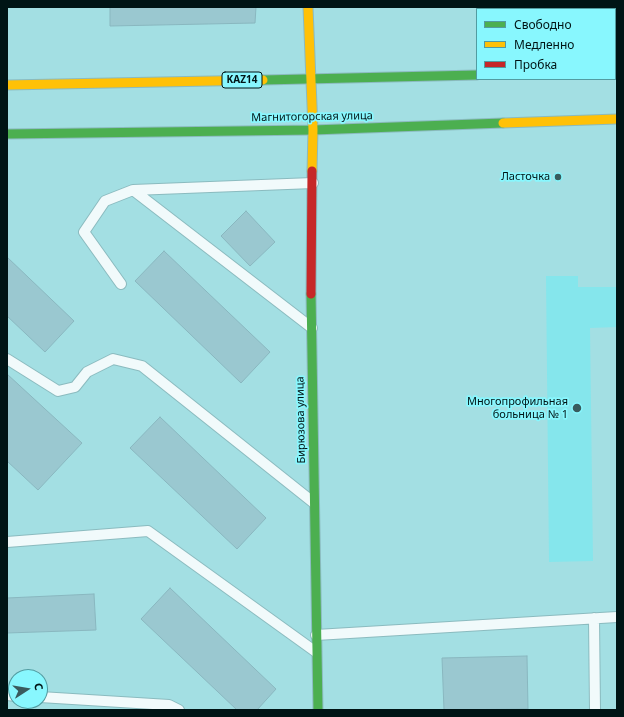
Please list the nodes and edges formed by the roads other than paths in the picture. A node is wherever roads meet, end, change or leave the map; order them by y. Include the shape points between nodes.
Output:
1 (308, 7) edge
2 (476, 75) edge
3 (312, 79) junction
4 (7, 85) edge
5 (617, 119) edge
6 (313, 130) junction
7 (7, 134) edge
8 (313, 183) junction
9 (133, 190) junction
10 (121, 284) dead end
11 (312, 328) junction
12 (7, 359) edge
13 (314, 502) junction
14 (7, 542) edge
15 (617, 617) edge
16 (594, 618) junction
17 (316, 636) junction
18 (316, 652) junction
19 (48, 698) edge
20 (179, 710) edge
21 (318, 710) edge
22 (595, 710) edge

1 - 3 main road
2 - 3 main road, KAZ14
3 - 4 main road, KAZ14
3 - 6 main road, Бирюзова улица
5 - 6 main road, Магнитогорская улица
6 - 7 main road, Магнитогорская улица
6 - 8 main road, Бирюзова улица
8 - 9 lane
8 - 11 main road, Бирюзова улица
9 - 10 lane via 105,201 84,232
9 - 11 lane
11 - 13 main road, Бирюзова улица
12 - 13 lane via 58,391 75,388 87,372 113,359 142,366
13 - 17 main road, Бирюзова улица
14 - 18 lane via 148,531
15 - 16 lane
16 - 17 lane
16 - 22 lane
17 - 18 main road, Бирюзова улица
18 - 21 main road, Бирюзова улица
19 - 20 lane via 169,705

